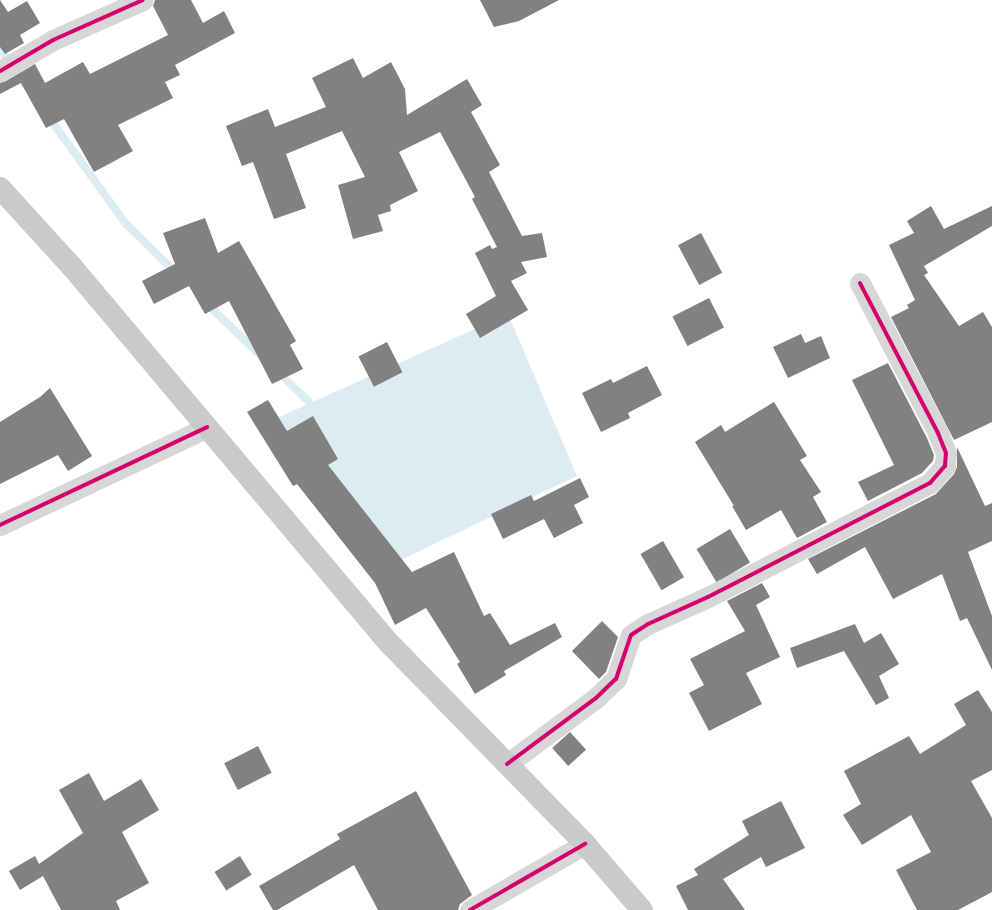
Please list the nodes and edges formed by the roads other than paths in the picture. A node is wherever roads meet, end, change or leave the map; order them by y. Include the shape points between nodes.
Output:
1 (142, 0) edge
2 (0, 71) edge
3 (0, 188) edge
4 (860, 283) dead end
5 (207, 427) junction
6 (0, 525) edge
7 (507, 764) junction
8 (585, 844) junction
9 (470, 910) edge
10 (642, 910) edge

1 - 2 street via 53,40
3 - 5 main road via 73,268
4 - 7 street via 938,433 946,453 945,466 930,483 708,597 648,624 631,636 616,680 596,698
5 - 6 street
5 - 7 main road via 390,644
7 - 8 main road
8 - 9 street
8 - 10 main road

